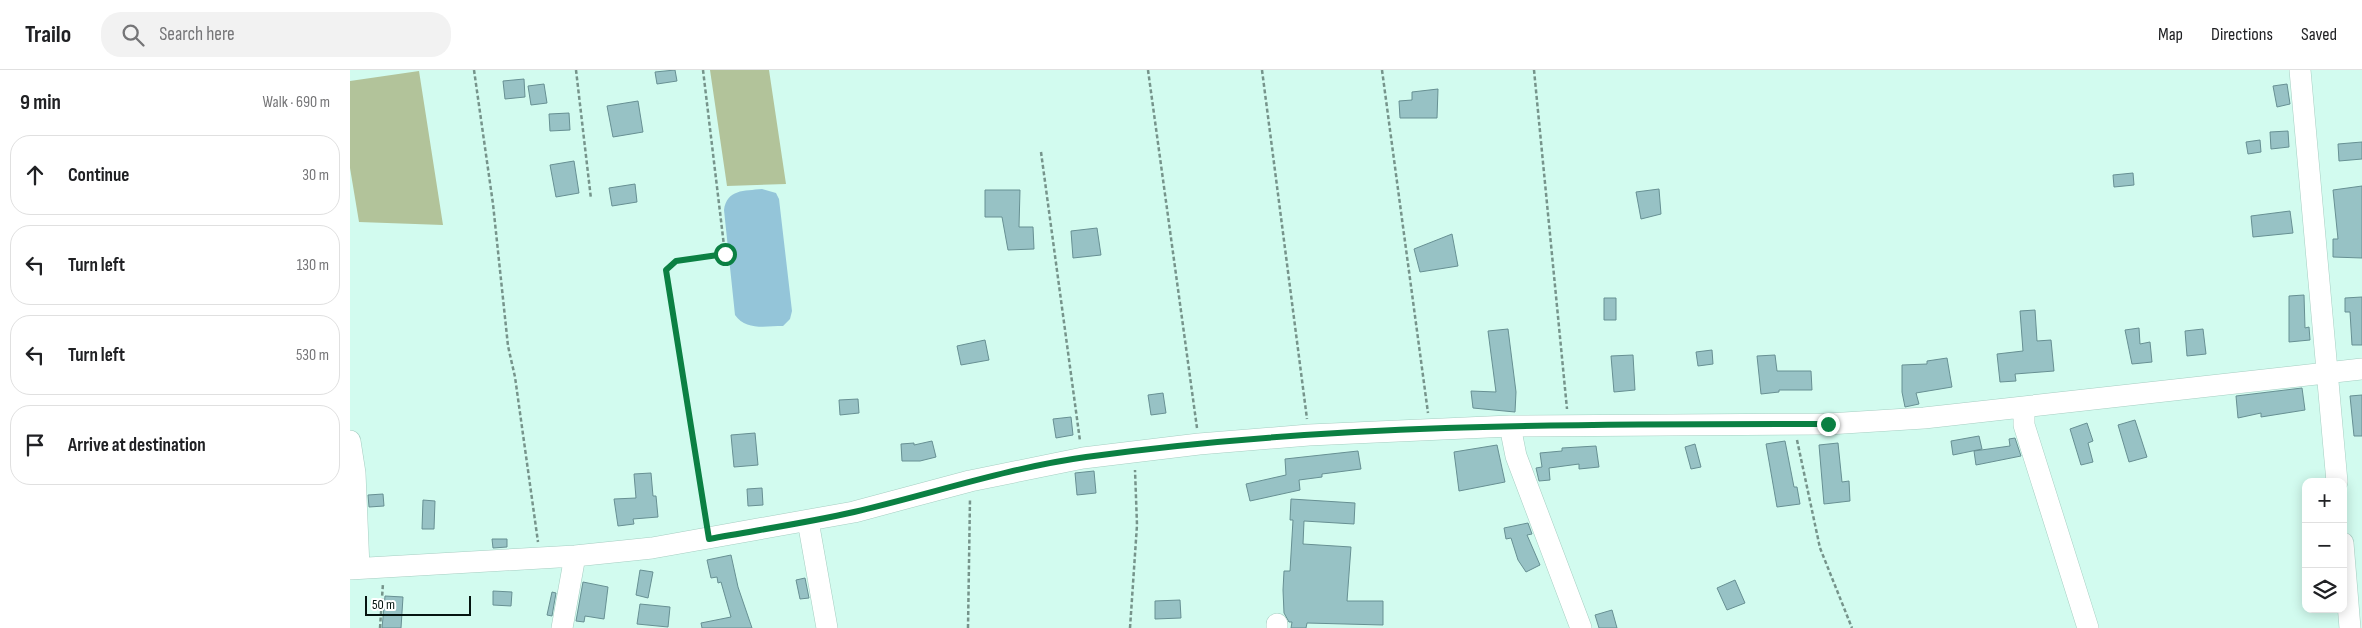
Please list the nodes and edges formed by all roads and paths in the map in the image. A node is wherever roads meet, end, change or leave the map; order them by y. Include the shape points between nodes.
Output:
1 (474, 70) edge
2 (576, 70) edge
3 (703, 70) edge
4 (1148, 70) edge
5 (1262, 70) edge
6 (1382, 70) edge
7 (1534, 70) edge
8 (2300, 70) edge
9 (1041, 152) dead end
10 (591, 200) dead end
11 (2362, 368) edge
12 (2326, 373) junction
13 (2024, 407) junction
14 (1793, 424) junction
15 (1510, 426) junction
16 (1568, 426) junction
17 (1430, 430) junction
18 (1309, 435) junction
19 (350, 441) edge
20 (1199, 444) junction
21 (1134, 452) junction
22 (1082, 458) junction
23 (2337, 478) edge
24 (970, 481) junction
25 (808, 521) junction
26 (709, 539) junction
27 (576, 556) junction
28 (540, 558) junction
29 (384, 567) junction
30 (354, 568) edge
31 (2345, 568) edge
32 (380, 628) edge
33 (562, 628) edge
34 (827, 628) edge
35 (968, 628) edge
36 (1130, 628) edge
37 (1581, 628) edge
38 (1852, 628) edge
39 (2088, 628) edge
40 (2350, 628) edge

1 - 28 path via 508,346
2 - 10 path
3 - 26 path via 725,254 676,261 666,270
4 - 20 path
5 - 18 path
6 - 17 path
7 - 16 path
8 - 12 street
9 - 22 path
11 - 12 street
12 - 13 street
12 - 23 street
13 - 14 street via 1924,418
13 - 39 street via 2024,425
14 - 16 street
14 - 38 path via 1820,548
15 - 16 street
15 - 17 street
15 - 37 street via 1516,456
17 - 18 street
18 - 20 street
19 - 30 street via 355,474
20 - 21 street
21 - 22 street
21 - 36 path via 1137,525
22 - 24 street
24 - 25 street
24 - 35 path
25 - 26 street
25 - 34 street
26 - 27 street
27 - 28 street
27 - 33 street
28 - 29 street
29 - 30 street
29 - 32 path
31 - 40 street

